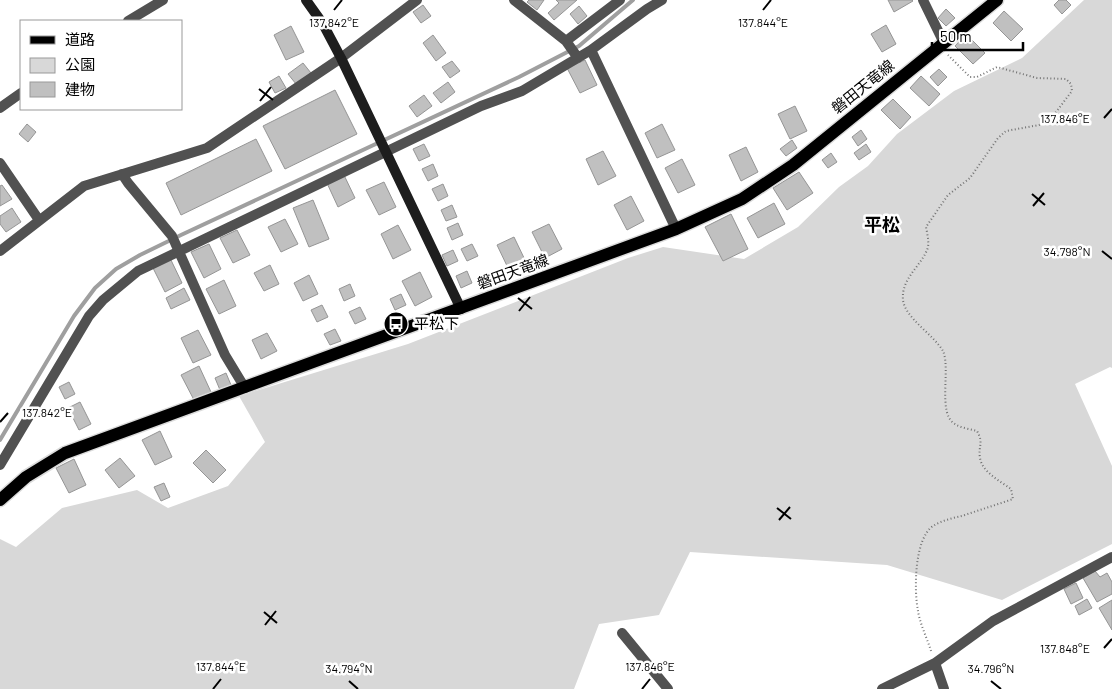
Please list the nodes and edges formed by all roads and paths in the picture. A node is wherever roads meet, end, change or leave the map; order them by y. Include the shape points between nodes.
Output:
1 (163, 0) edge
2 (306, 0) edge
3 (417, 0) edge
4 (514, 0) edge
5 (620, 0) edge
6 (662, 0) edge
7 (923, 0) edge
8 (997, 0) edge
9 (130, 20) edge
10 (566, 41) junction
11 (944, 43) junction
12 (591, 50) junction
13 (341, 58) junction
14 (578, 58) junction
15 (20, 94) edge
16 (0, 108) edge
17 (384, 150) junction
18 (0, 163) edge
19 (122, 174) junction
20 (39, 220) junction
21 (676, 229) junction
22 (177, 248) junction
23 (0, 251) edge
24 (461, 309) junction
25 (245, 388) junction
26 (0, 465) edge
27 (0, 500) edge
28 (1112, 556) edge
29 (622, 633) dead end
30 (935, 663) junction
31 (668, 689) edge
32 (882, 689) edge
33 (944, 689) edge

1 - 9 street
2 - 13 street
3 - 13 street
4 - 10 street
5 - 10 street
6 - 12 street
7 - 11 street
8 - 11 main road, 磐田天竜線
10 - 14 street
11 - 21 main road, 磐田天竜線 via 793,165 742,199
11 - 30 path via 946,53 970,77 997,67 1037,78 1066,79 1072,91 1053,116 1039,125 1006,130 970,178 948,195 926,227 928,248 905,285 903,301 907,311 944,353 947,370 944,390 949,417 954,424 977,431 982,439 980,459 985,470 1011,489 1013,500 931,527 922,539 917,568 918,611
12 - 14 street
12 - 21 street
13 - 17 street
13 - 19 street via 207,148
14 - 17 street via 522,91
15 - 16 street
17 - 22 street
17 - 24 street
18 - 20 street
19 - 20 street via 84,186
19 - 22 street via 172,236
20 - 23 street
21 - 24 main road, 磐田天竜線
22 - 25 street via 225,355
22 - 26 street via 138,271 103,300 90,316
24 - 25 main road, 磐田天竜線
25 - 27 main road, 磐田天竜線 via 65,453 26,477
28 - 30 street via 993,621
29 - 31 street
30 - 32 street
30 - 33 street

